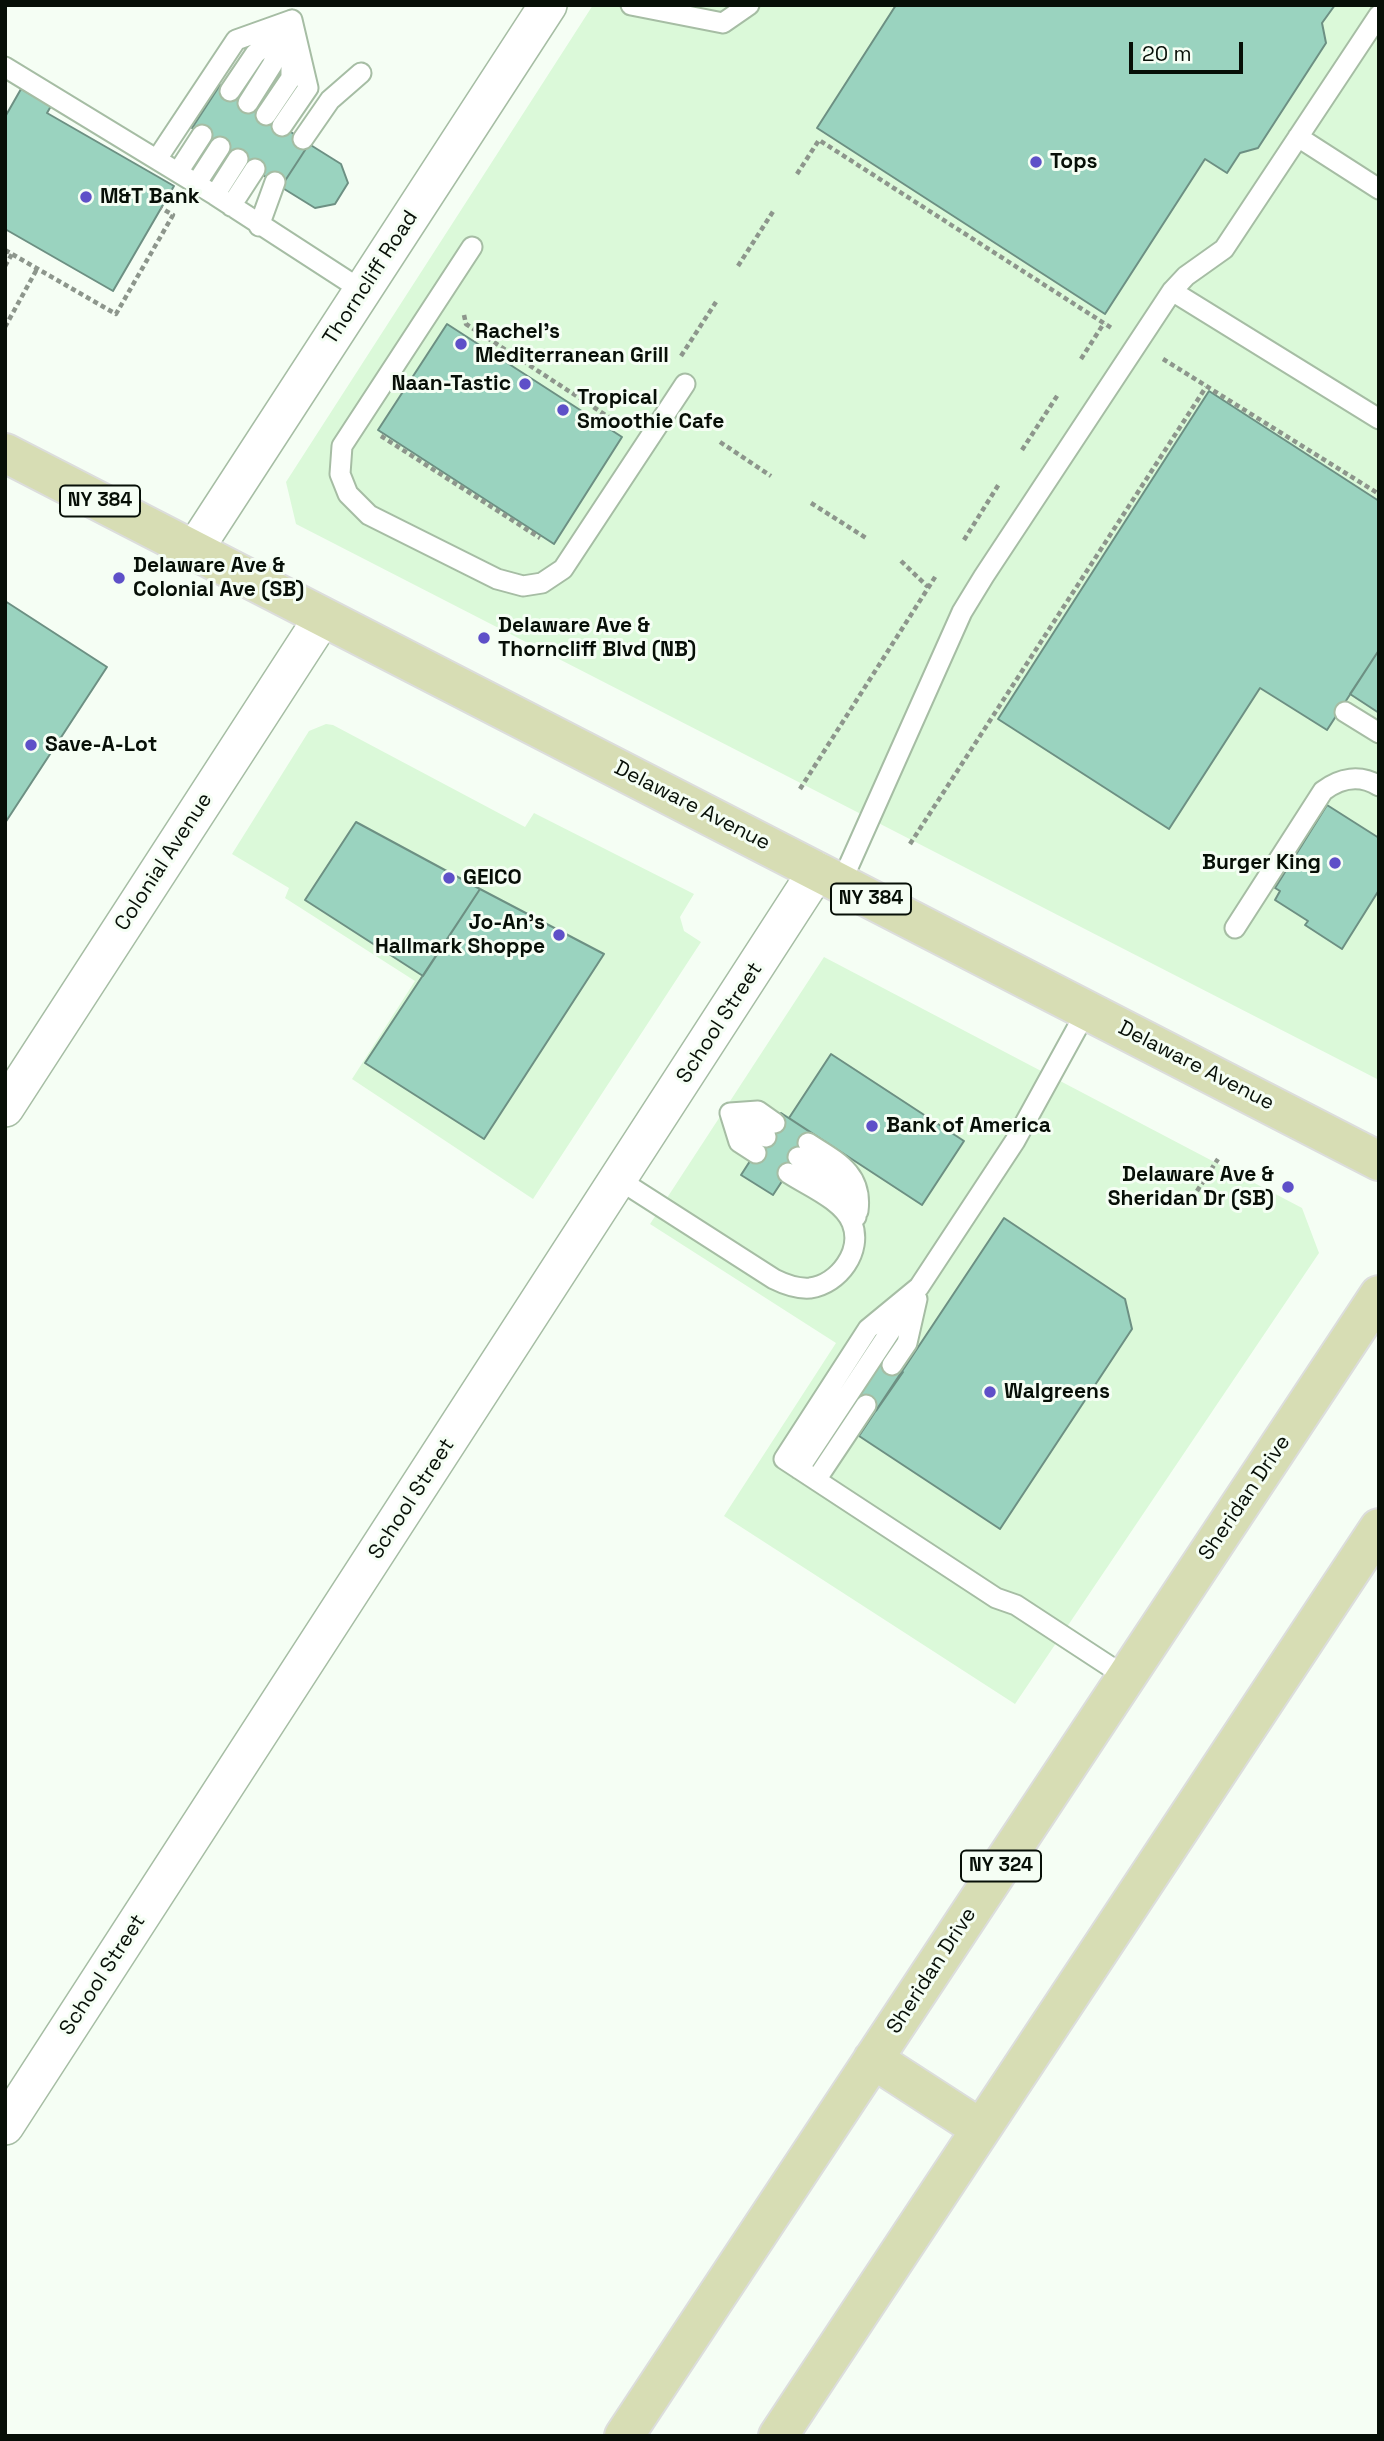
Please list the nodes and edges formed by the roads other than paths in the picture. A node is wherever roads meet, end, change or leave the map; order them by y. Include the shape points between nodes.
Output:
1 (548, 5) edge
2 (631, 5) edge
3 (749, 5) edge
4 (1379, 15) edge
5 (292, 20) junction
6 (5, 67) edge
7 (361, 73) dead end
8 (230, 92) dead end
9 (248, 103) dead end
10 (274, 121) dead end
11 (202, 135) dead end
12 (1298, 137) junction
13 (303, 139) dead end
14 (220, 147) dead end
15 (157, 159) junction
16 (247, 164) dead end
17 (178, 172) junction
18 (275, 182) dead end
19 (196, 184) junction
20 (1379, 189) edge
21 (223, 200) junction
22 (259, 226) junction
23 (472, 247) dead end
24 (363, 291) junction
25 (1172, 291) junction
26 (685, 384) dead end
27 (1379, 419) edge
28 (5, 453) edge
29 (194, 550) junction
30 (323, 617) junction
31 (1345, 712) dead end
32 (1379, 733) edge
33 (1379, 786) edge
34 (829, 877) junction
35 (1235, 928) dead end
36 (1087, 1010) junction
37 (5, 1108) edge
38 (730, 1114) joint
39 (1379, 1161) edge
40 (618, 1179) junction
41 (856, 1229) junction
42 (919, 1287) junction
43 (1379, 1295) edge
44 (892, 1365) dead end
45 (866, 1405) dead end
46 (816, 1480) junction
47 (1376, 1539) edge
48 (1126, 1677) junction
49 (873, 2059) junction
50 (5, 2126) edge
51 (981, 2129) junction
52 (624, 2436) edge
53 (778, 2436) edge

1 - 24 street, Thorncliff Road
2 - 3 lane via 723,23
4 - 12 lane
5 - 8 lane via 255,54
5 - 9 lane
5 - 10 lane via 308,88
5 - 15 lane via 236,40
6 - 15 lane
7 - 13 lane via 330,100
11 - 17 lane
12 - 20 lane
12 - 25 lane via 1224,249
14 - 19 lane
15 - 17 lane
16 - 21 lane
17 - 19 lane
18 - 22 lane
19 - 21 lane
21 - 22 lane
22 - 24 lane
23 - 26 lane via 342,446 340,474 348,494 369,515 497,579 523,586 542,583 563,569
24 - 29 street, Thorncliff Road
25 - 27 lane
25 - 34 lane via 962,612
28 - 29 main road, Delaware Avenue / NY 384
29 - 30 main road, Delaware Avenue / NY 384
30 - 34 main road, Delaware Avenue / NY 384
30 - 37 street, Colonial Avenue
31 - 32 lane
33 - 35 lane via 1350,778 1323,791
34 - 36 main road, Delaware Avenue / NY 384
34 - 40 street, School Street
36 - 39 main road, Delaware Avenue / NY 384
36 - 42 lane via 1015,1141
38 - 38 lane via 758,1111 766,1137 739,1142
40 - 41 lane via 791,1287 811,1288 839,1273 851,1255
40 - 50 street, School Street
41 - 41 lane via 842,1207 798,1158 844,1166 853,1176 860,1201
42 - 44 lane via 907,1343
42 - 46 lane via 792,1464
43 - 48 main road, Sheridan Drive / NY 324
45 - 46 lane
46 - 48 lane
47 - 51 main road
48 - 49 main road, Sheridan Drive / NY 324
49 - 51 main road
49 - 52 main road, Sheridan Drive / NY 324
51 - 53 main road

